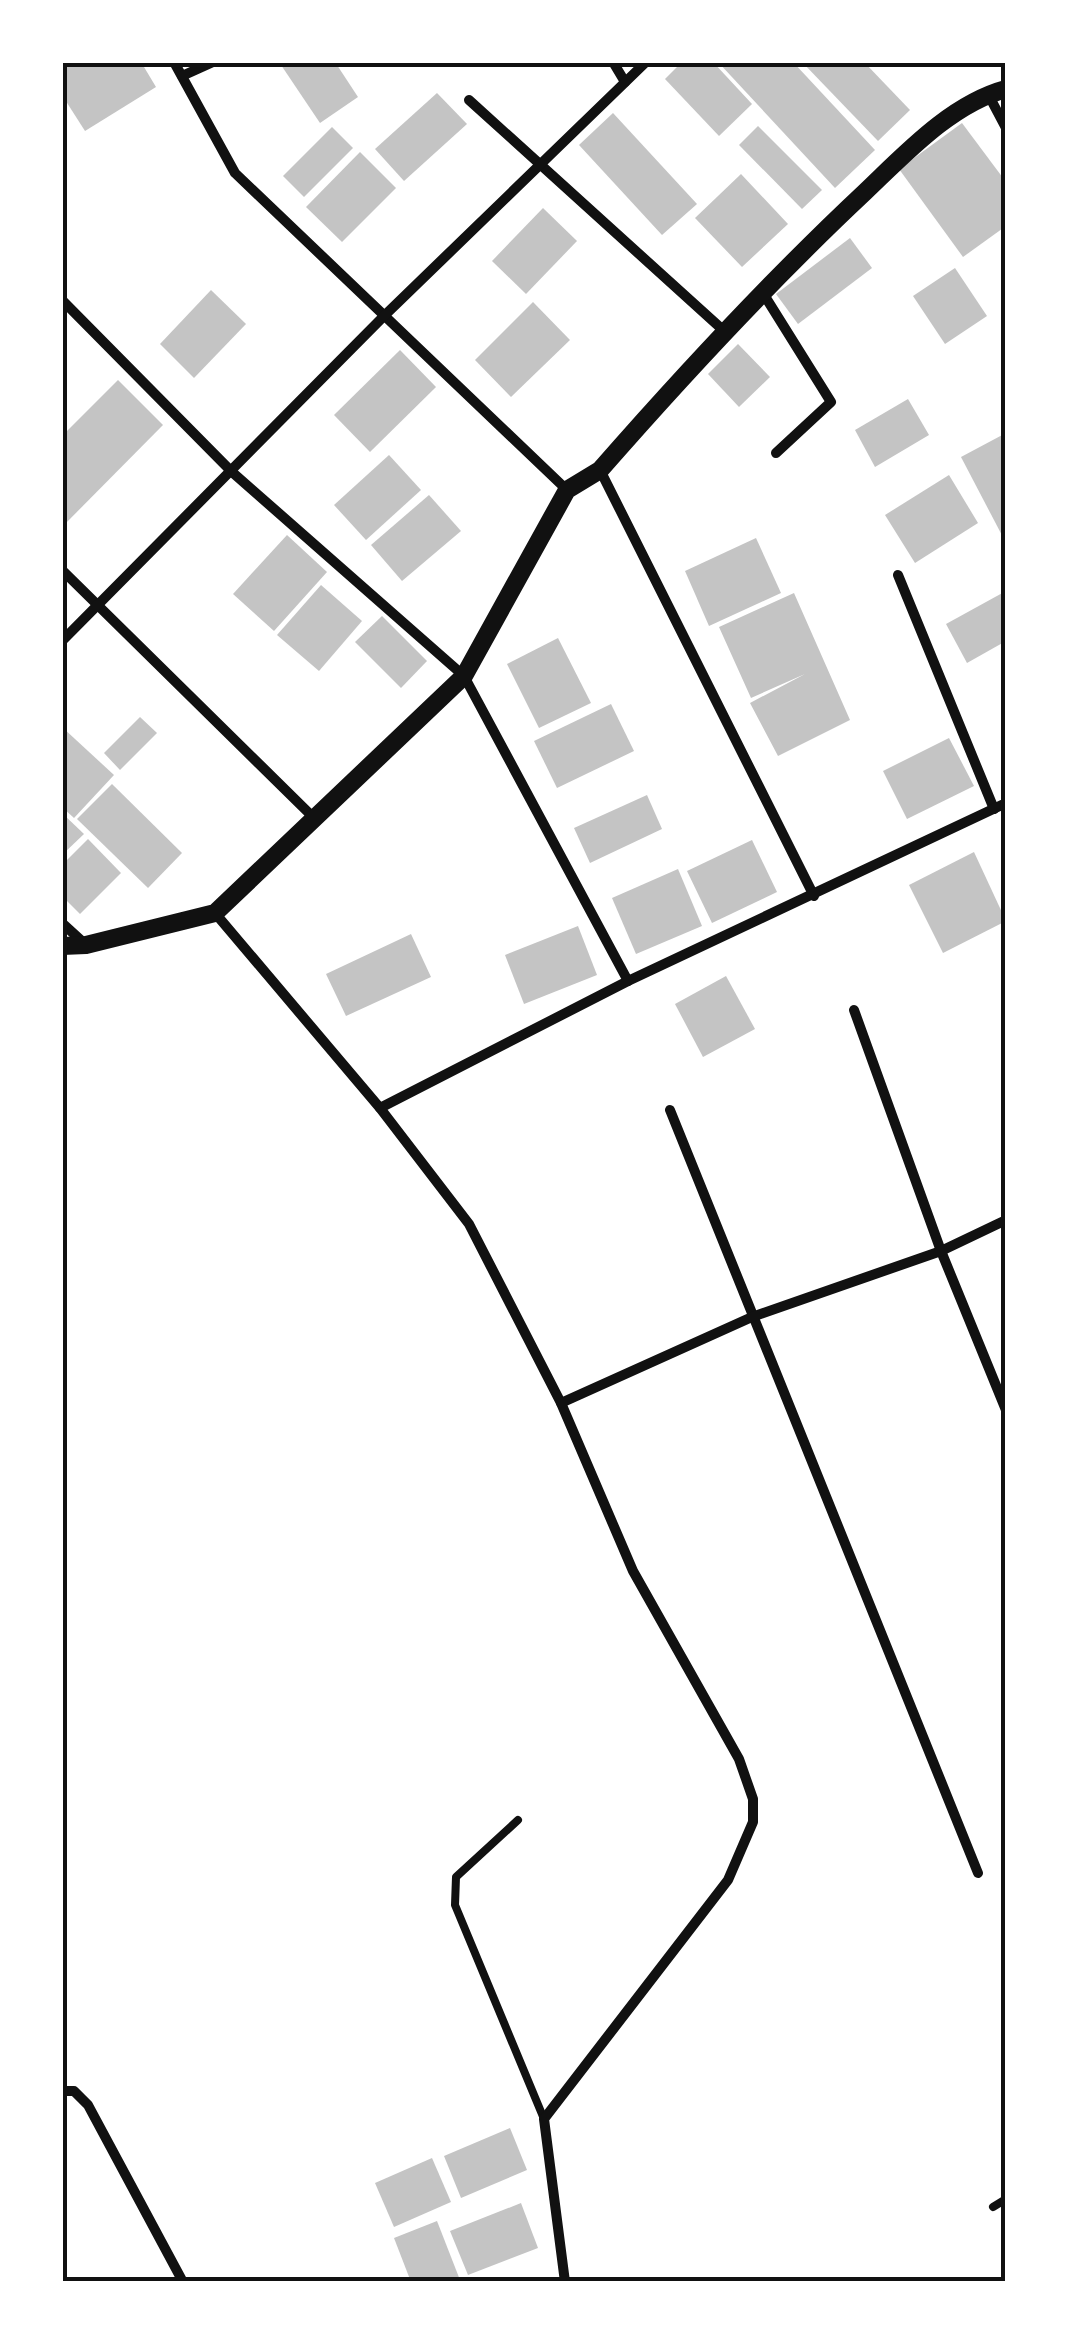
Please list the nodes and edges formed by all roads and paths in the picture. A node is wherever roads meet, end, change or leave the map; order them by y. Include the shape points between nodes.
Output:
1 (174, 62) edge
2 (213, 62) edge
3 (612, 62) edge
4 (646, 62) edge
5 (182, 76) junction
6 (626, 82) junction
7 (996, 91) edge
8 (468, 100) dead end
9 (1006, 128) edge
10 (542, 163) junction
11 (760, 290) junction
12 (62, 300) edge
13 (384, 316) junction
14 (723, 330) junction
15 (776, 453) dead end
16 (600, 470) junction
17 (232, 472) junction
18 (567, 490) junction
19 (62, 570) edge
20 (898, 574) dead end
21 (99, 604) junction
22 (62, 641) edge
23 (464, 676) junction
24 (1006, 804) edge
25 (994, 809) junction
26 (315, 819) junction
27 (814, 896) junction
28 (215, 913) junction
29 (62, 922) edge
30 (86, 945) junction
31 (62, 946) edge
32 (628, 981) junction
33 (854, 1010) dead end
34 (380, 1108) junction
35 (670, 1110) dead end
36 (1006, 1220) edge
37 (941, 1251) junction
38 (752, 1318) junction
39 (561, 1403) junction
40 (1006, 1410) edge
41 (518, 1820) dead end
42 (978, 1873) dead end
43 (62, 2091) edge
44 (544, 2119) junction
45 (1006, 2200) edge
46 (993, 2207) dead end
47 (183, 2282) edge
48 (565, 2282) edge

1 - 5 street
2 - 5 street
3 - 6 street
4 - 6 street
5 - 13 street via 235,173
6 - 10 street
7 - 9 street
7 - 11 street via 921,139
8 - 10 street
10 - 13 street
10 - 14 street
11 - 14 street
11 - 15 street via 831,402
12 - 17 street
13 - 17 street
13 - 18 street
14 - 16 street
16 - 18 street
16 - 27 street
17 - 21 street
17 - 23 street
18 - 23 street
19 - 21 street
20 - 25 street
21 - 22 street
21 - 26 street
23 - 26 street
23 - 32 street
24 - 25 street
25 - 27 street
26 - 28 street
27 - 32 street
28 - 30 street
28 - 34 street
29 - 30 street
30 - 31 street
32 - 34 street
33 - 37 street
34 - 39 street via 470,1224
35 - 38 street
36 - 37 street
37 - 38 street
37 - 40 street
38 - 39 street
38 - 42 street
39 - 44 street via 633,1571 739,1759 754,1822 728,1880
41 - 44 lane via 456,1877 454,1905
43 - 47 street via 88,2105
44 - 48 street
45 - 46 lane

